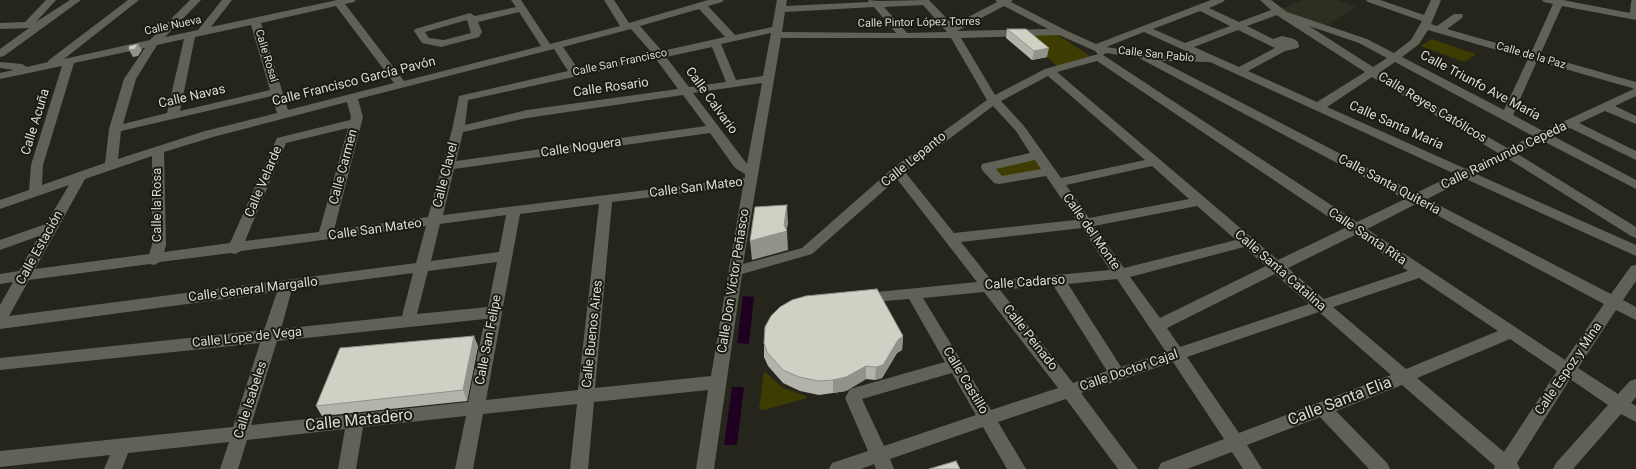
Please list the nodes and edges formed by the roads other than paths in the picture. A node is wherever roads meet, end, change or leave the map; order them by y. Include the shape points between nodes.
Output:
1 (51, 0) edge
2 (76, 0) edge
3 (134, 0) edge
4 (196, 0) edge
5 (227, 0) edge
6 (352, 0) edge
7 (516, 0) edge
8 (608, 0) edge
9 (719, 0) edge
10 (1220, 0) edge
11 (1266, 0) edge
12 (1371, 0) edge
13 (1436, 0) edge
14 (1547, 0) edge
15 (924, 1) edge
16 (1004, 1) edge
17 (875, 2) edge
18 (1559, 2) junction
19 (1636, 2) edge
20 (324, 3) edge
21 (339, 3) junction
22 (693, 4) edge
23 (782, 4) edge
24 (1203, 4) edge
25 (521, 10) junction
26 (1280, 12) junction
27 (1458, 16) dead end
28 (1635, 17) edge
29 (472, 20) junction
30 (255, 21) junction
31 (1427, 23) junction
32 (28, 25) junction
33 (41, 25) junction
34 (0, 26) edge
35 (1239, 26) junction
36 (630, 27) junction
37 (1143, 28) junction
38 (1438, 30) junction
39 (201, 32) junction
40 (777, 32) junction
41 (952, 32) junction
42 (1061, 32) junction
43 (1311, 32) junction
44 (190, 35) junction
45 (904, 36) junction
46 (732, 38) junction
47 (715, 42) junction
48 (153, 43) junction
49 (1283, 44) junction
50 (552, 47) junction
51 (1184, 47) junction
52 (1098, 51) junction
53 (0, 54) edge
54 (659, 55) junction
55 (1143, 56) junction
56 (1396, 57) junction
57 (1535, 57) junction
58 (1213, 60) junction
59 (69, 61) junction
60 (0, 64) edge
61 (50, 65) junction
62 (34, 68) junction
63 (1049, 71) junction
64 (1239, 72) junction
65 (1372, 72) junction
66 (575, 73) junction
67 (0, 76) edge
68 (769, 79) junction
69 (732, 84) junction
70 (401, 85) junction
71 (1636, 86) edge
72 (686, 90) junction
73 (276, 92) junction
74 (1636, 92) edge
75 (352, 97) junction
76 (463, 98) joint
77 (994, 100) junction
78 (1318, 107) junction
79 (1606, 107) junction
80 (283, 114) junction
81 (173, 115) junction
82 (1507, 116) junction
83 (1636, 120) edge
84 (356, 122) junction
85 (1571, 124) junction
86 (115, 129) junction
87 (713, 129) junction
88 (458, 130) junction
89 (1544, 136) junction
90 (158, 150) junction
91 (1507, 153) junction
92 (1039, 155) junction
93 (1636, 156) edge
94 (1154, 162) junction
95 (111, 165) junction
96 (448, 166) junction
97 (898, 170) junction
98 (1465, 174) junction
99 (80, 176) junction
100 (751, 177) junction
101 (1053, 177) junction
102 (1636, 186) edge
103 (35, 192) junction
104 (606, 198) junction
105 (1416, 199) junction
106 (1199, 201) junction
107 (0, 205) edge
108 (514, 210) junction
109 (434, 222) junction
110 (1086, 223) junction
111 (51, 227) junction
112 (1354, 228) junction
113 (1636, 232) edge
114 (325, 236) junction
115 (952, 238) junction
116 (1247, 242) junction
117 (0, 245) edge
118 (235, 249) junction
119 (1636, 251) edge
120 (506, 256) junction
121 (154, 260) junction
122 (420, 268) junction
123 (1276, 268) junction
124 (1636, 270) edge
125 (735, 271) junction
126 (1420, 272) junction
127 (1121, 274) junction
128 (24, 276) junction
129 (0, 279) edge
130 (1058, 281) junction
131 (989, 285) junction
132 (286, 286) junction
133 (913, 293) junction
134 (845, 299) edge
135 (1614, 303) junction
136 (1322, 307) junction
137 (495, 312) junction
138 (1636, 314) edge
139 (0, 319) edge
140 (408, 321) junction
141 (0, 323) edge
142 (1156, 326) junction
143 (1511, 332) junction
144 (271, 336) junction
145 (1177, 355) junction
146 (0, 364) edge
147 (956, 365) junction
148 (1567, 370) junction
149 (1118, 375) junction
150 (1403, 377) junction
151 (718, 382) junction
152 (1636, 386) edge
153 (1070, 390) junction
154 (586, 396) junction
155 (1619, 404) junction
156 (476, 407) junction
157 (1322, 408) junction
158 (1636, 415) edge
159 (987, 418) junction
160 (355, 422) junction
161 (240, 433) junction
162 (1234, 442) junction
163 (122, 446) junction
164 (0, 459) edge
165 (882, 462) edge
166 (1506, 467) edge
167 (113, 469) edge
168 (229, 469) edge
169 (347, 469) edge
170 (464, 469) edge
171 (579, 469) edge
172 (705, 469) edge
173 (838, 469) edge
174 (1017, 469) edge
175 (1129, 469) edge
176 (1167, 469) edge
177 (1253, 469) edge
178 (1381, 469) edge
179 (1562, 469) edge

1 - 32 street
2 - 33 street
3 - 61 street
4 - 48 street
5 - 39 street
6 - 21 street, Calle Nueva
7 - 25 street
8 - 36 street, Calle Calvario
9 - 22 street, Calle Francisco García Pavón
10 - 24 street, Calle Lepanto
11 - 26 street
12 - 31 street, Calle de la Paz
13 - 31 street
14 - 18 street
15 - 17 street
15 - 41 street, Calle del Monte
16 - 41 street
16 - 42 street
17 - 23 street
17 - 45 street
18 - 28 street
18 - 57 street
19 - 28 street
20 - 21 street, Calle Nueva
20 - 30 street, Calle Nueva
21 - 70 street
22 - 36 street, Calle Francisco García Pavón
22 - 46 street
23 - 40 street, Calle Don Víctor Peñasco
24 - 35 street
24 - 37 street, Calle Lepanto
25 - 29 street
25 - 50 street
26 - 35 street
26 - 43 street, Calle Reyes Católicos
26 - 56 street, Calle Triunfo Ave María via 1353,37
27 - 38 street
29 - 29 street via 477,32 475,35 441,44 426,41 419,31 470,16
30 - 39 street, Calle Nueva
30 - 73 street, Calle Rosal
31 - 38 street, Calle de la Paz
31 - 56 street via 1415,42
32 - 33 street
32 - 34 street
33 - 53 street
35 - 49 street
35 - 51 street
36 - 50 street, Calle Francisco García Pavón
36 - 54 street, Calle Calvario
37 - 51 street, Calle Santa María
37 - 52 street, Calle Lepanto
38 - 57 street, Calle de la Paz
39 - 44 street, Calle Nueva
40 - 45 street, Calle Pintor López Torres
40 - 46 street, Calle San Francisco
40 - 68 street, Calle Don Víctor Peñasco
41 - 42 street, Calle Pintor López Torres
41 - 45 street, Calle Pintor López Torres
41 - 77 street, Calle del Monte
42 - 52 street
43 - 49 street
43 - 65 street, Calle Reyes Católicos
44 - 48 street, Calle Nueva
44 - 81 street
46 - 47 street, Calle San Francisco
47 - 54 street, Calle San Francisco
47 - 69 street
48 - 59 street, Calle Nueva
48 - 86 street via 130,79
49 - 64 street
50 - 66 street
50 - 70 street, Calle Francisco García Pavón
51 - 58 street, Calle Santa María
52 - 55 street, Calle San Pablo
52 - 63 street, Calle Lepanto
52 - 112 street, Calle Santa Rita
54 - 66 street, Calle San Francisco
54 - 72 street, Calle Calvario
55 - 58 street, Calle San Pablo
55 - 105 street, Calle Santa Quiteria
56 - 65 street
56 - 82 street, Calle Triunfo Ave María
57 - 71 street, Calle de la Paz
57 - 82 street
58 - 64 street, Calle Santa María
59 - 61 street, Calle Nueva
59 - 103 street, Calle Acuña via 37,165
60 - 62 street
61 - 62 street, Calle Nueva
62 - 67 street, Calle Nueva
63 - 77 street, Calle Lepanto
63 - 94 street, Calle Santa Catalina
64 - 78 street, Calle Santa María
65 - 78 street
65 - 91 street, Calle Reyes Católicos
66 - 76 street, Calle San Francisco
68 - 69 street, Calle Rosario
68 - 100 street, Calle Don Víctor Peñasco
69 - 72 street, Calle Rosario
70 - 75 street, Calle Francisco García Pavón
72 - 87 street, Calle Calvario
72 - 88 street, Calle Rosario via 527,114
73 - 80 street, Calle Rosal
73 - 81 street, Calle Navas
74 - 79 street, Calle Raimundo Cepeda
75 - 80 street, Calle Francisco García Pavón
75 - 84 street, Calle Carmen
76 - 88 street, Calle Clavel
77 - 92 street, Calle del Monte
77 - 97 street, Calle Lepanto
78 - 98 street, Calle Santa María
79 - 83 street
79 - 85 street, Calle Raimundo Cepeda
80 - 90 street, Calle Francisco García Pavón
81 - 86 street, Calle Navas
82 - 89 street, Calle Triunfo Ave María
84 - 114 street, Calle Carmen
84 - 118 street, Calle Velarde via 281,141
85 - 89 street, Calle Raimundo Cepeda
85 - 93 street
86 - 95 street
87 - 96 street, Calle Noguera
87 - 100 street, Calle Calvario
88 - 96 street, Calle Clavel
89 - 91 street, Calle Raimundo Cepeda
89 - 102 street, Calle Triunfo Ave María
90 - 95 street, Calle Francisco García Pavón
90 - 121 street, Calle la Rosa via 159,245
91 - 98 street, Calle Raimundo Cepeda
91 - 113 street, Calle Reyes Católicos
92 - 101 street, Calle del Monte
92 - 101 street via 987,167 999,180
94 - 101 street
94 - 106 street, Calle Santa Catalina
95 - 99 street, Calle Francisco García Pavón
96 - 109 street, Calle Clavel
97 - 115 street, Calle Peinado
97 - 125 street, Calle Lepanto via 807,251
98 - 105 street, Calle Raimundo Cepeda
98 - 119 street, Calle Santa María
99 - 103 street, Calle Francisco García Pavón
99 - 111 street, Calle Estación
100 - 104 street, Calle San Mateo
100 - 125 street, Calle Don Víctor Peñasco
101 - 110 street, Calle del Monte
103 - 107 street, Calle Francisco García Pavón
104 - 108 street, Calle San Mateo
104 - 154 street, Calle Buenos Aires
105 - 112 street, Calle Raimundo Cepeda
105 - 135 street, Calle Santa Quiteria
106 - 110 street
106 - 116 street, Calle Santa Catalina
108 - 109 street, Calle San Mateo
108 - 120 street, Calle San Felipe
109 - 114 street, Calle San Mateo
109 - 122 street, Calle Clavel
110 - 115 street
110 - 127 street, Calle del Monte
111 - 117 street
111 - 128 street, Calle Estación
112 - 123 street, Calle Raimundo Cepeda
112 - 126 street, Calle Santa Rita
114 - 118 street, Calle San Mateo
115 - 131 street, Calle Peinado
116 - 123 street, Calle Santa Catalina
116 - 127 street, Calle Cadarso
118 - 121 street, Calle San Mateo
120 - 122 street, Calle General Margallo
120 - 137 street, Calle San Felipe
121 - 128 street, Calle San Mateo
122 - 132 street, Calle General Margallo
122 - 140 street, Calle Clavel
123 - 136 street, Calle Santa Catalina
123 - 142 street, Calle Raimundo Cepeda
124 - 135 street, Calle Espoz y Mina
125 - 151 street, Calle Don Víctor Peñasco
126 - 136 street, Calle Doctor Cajal
126 - 143 street, Calle Santa Rita
127 - 130 street, Calle Cadarso
127 - 142 street, Calle del Monte
128 - 129 street, Calle San Mateo
128 - 139 street, Calle Estación
130 - 131 street, Calle Cadarso
130 - 149 street
131 - 133 street, Calle Cadarso
131 - 153 street, Calle Peinado
132 - 141 street, Calle General Margallo
132 - 144 street, Calle Isabeles
133 - 134 street, Calle Cadarso
133 - 147 street, Calle Castillo
135 - 138 street, Calle Santa Quiteria
135 - 148 street, Calle Espoz y Mina
136 - 145 street, Calle Doctor Cajal
136 - 150 street, Calle Santa Catalina
137 - 140 street, Calle Lope de Vega
137 - 156 street, Calle San Felipe
140 - 144 street, Calle Lope de Vega
142 - 145 street, Calle del Monte
143 - 148 street, Calle Santa Rita
143 - 150 street, Calle Santa Elia
144 - 146 street, Calle Lope de Vega
144 - 161 street, Calle Isabeles
145 - 149 street, Calle Doctor Cajal
145 - 162 street, Calle del Monte
147 - 159 street, Calle Castillo
147 - 165 street via 856,394 853,398
148 - 155 street, Calle Santa Rita
148 - 166 street, Calle Espoz y Mina
149 - 153 street, Calle Doctor Cajal
150 - 157 street, Calle Santa Elia
150 - 166 street, Calle Santa Catalina
151 - 154 street, Calle Matadero
151 - 172 street, Calle Don Víctor Peñasco
152 - 155 street
153 - 159 street, Calle Doctor Cajal
153 - 175 street, Calle Peinado
154 - 156 street, Calle Matadero
154 - 171 street, Calle Buenos Aires
155 - 158 street, Calle Santa Rita
155 - 179 street
156 - 160 street, Calle Matadero
156 - 170 street, Calle San Felipe
157 - 162 street, Calle Santa Elia
157 - 178 street
159 - 165 street, Calle Doctor Cajal
159 - 174 street, Calle Castillo
160 - 161 street, Calle Matadero
160 - 169 street
161 - 163 street, Calle Matadero
161 - 168 street, Calle Isabeles
162 - 176 street, Calle Santa Elia
162 - 177 street, Calle del Monte
163 - 164 street, Calle Matadero
163 - 167 street
165 - 173 street, Calle Doctor Cajal

